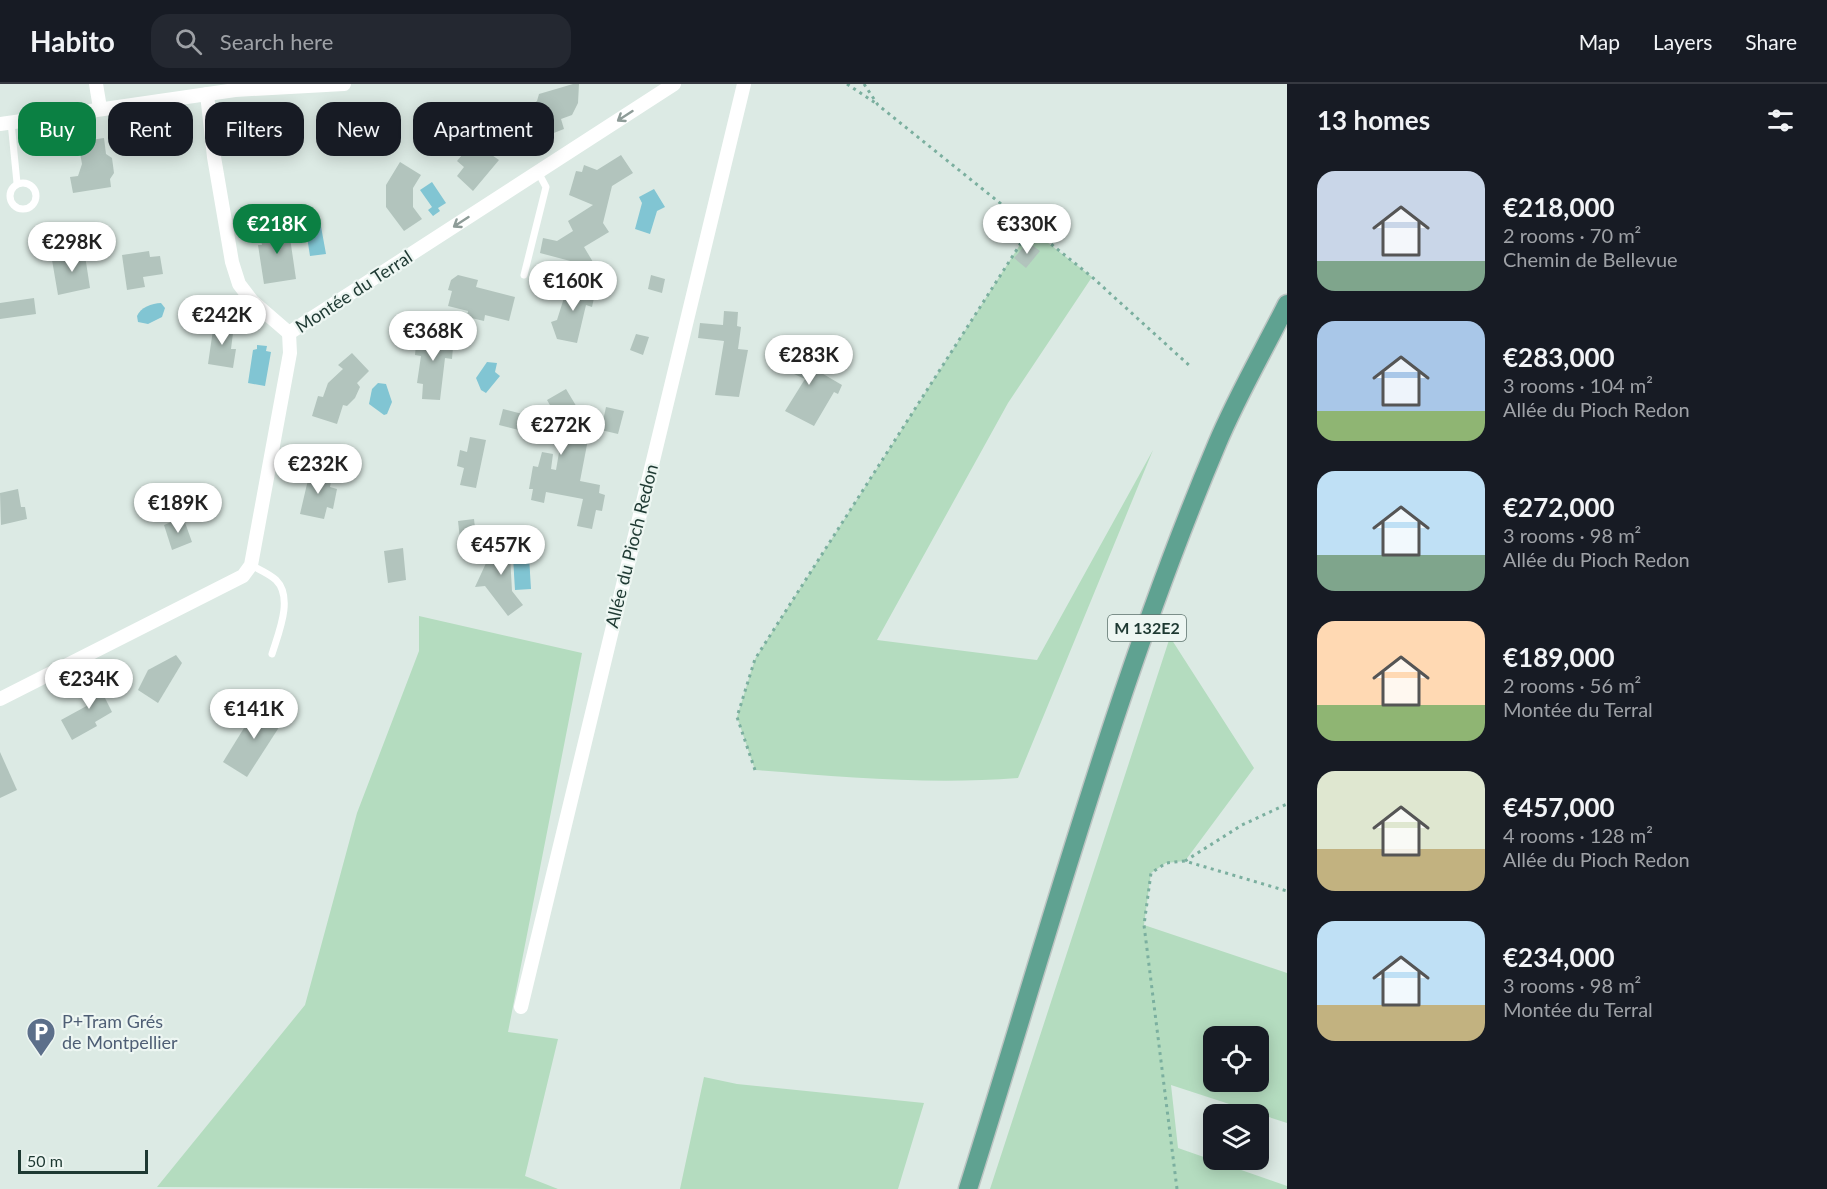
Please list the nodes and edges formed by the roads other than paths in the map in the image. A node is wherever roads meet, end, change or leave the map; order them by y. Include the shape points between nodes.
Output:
1 (96, 84) edge
2 (344, 84) edge
3 (674, 84) edge
4 (744, 84) edge
5 (216, 90) edge
6 (100, 108) junction
7 (6, 123) edge
8 (538, 172) junction
9 (17, 183) dead end
10 (525, 275) dead end
11 (1287, 304) edge
12 (289, 333) junction
13 (251, 565) junction
14 (272, 654) dead end
15 (0, 699) edge
16 (521, 1007) dead end
17 (969, 1189) edge

1 - 6 street
2 - 5 street
3 -> 8 street, Montée du Terral
4 - 16 street, Allée du Pioch Redon
5 - 6 street
5 - 12 street via 214,158 236,273 252,301
6 - 7 street
7 - 9 lane
8 - 10 lane via 546,186
8 -> 12 street, Montée du Terral
11 - 17 main road, M 132E2 via 1218,442 1151,615 1069,862
12 - 13 street, Montée du Terral via 290,353
13 - 14 lane via 276,580 284,594
13 - 15 street via 243,576

